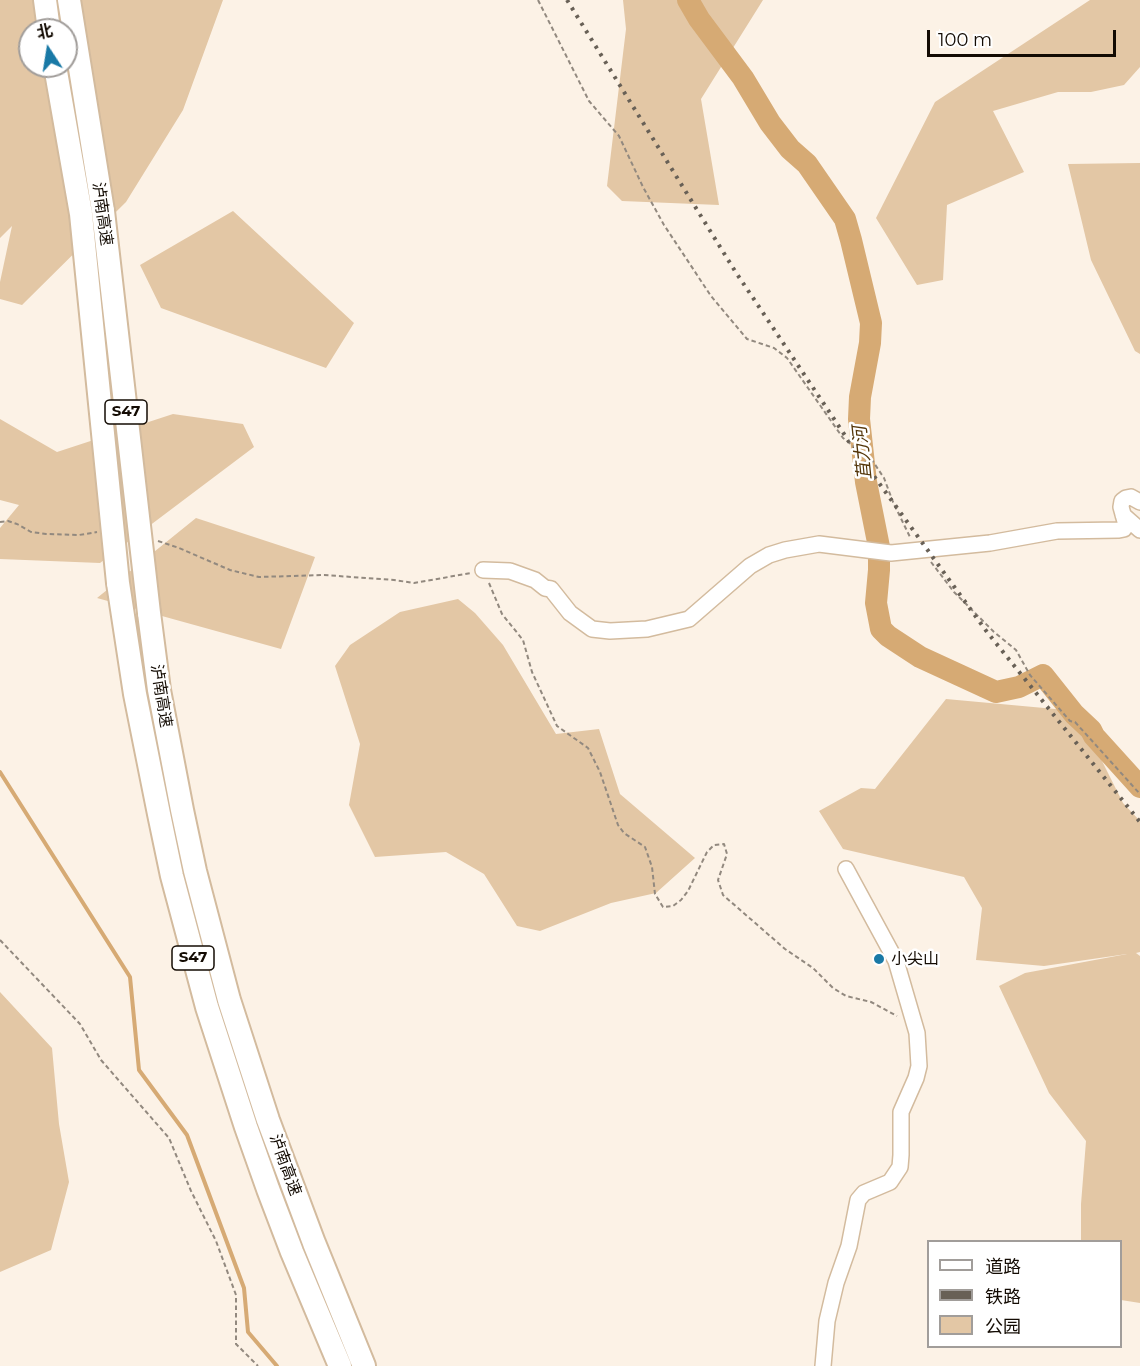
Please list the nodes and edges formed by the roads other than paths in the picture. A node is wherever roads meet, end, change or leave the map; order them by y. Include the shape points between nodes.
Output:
1 (45, 0) edge
2 (69, 0) edge
3 (47, 18) edge
4 (57, 78) edge
5 (1140, 502) edge
6 (1123, 515) junction
7 (1140, 530) edge
8 (483, 570) road end
9 (846, 869) dead end
10 (340, 1366) edge
11 (364, 1366) edge
12 (823, 1366) edge

1 - 3 highway
2 - 11 highway, 泸南高速 / S47, bridge via 103,211 159,690 195,871 229,1000 268,1120
4 - 10 highway, 泸南高速 / S47, bridge via 81,214 118,583 147,758 170,866 207,1007 246,1127
5 - 6 street via 1131,497 1124,499
6 - 7 street
6 - 8 street via 1125,527 1119,530 1057,531 990,543 891,553 819,544 774,553 737,576 689,619 647,629 610,631 587,626 570,614 551,589 536,580 510,572
9 - 12 street via 896,961 917,1033 919,1066 901,1112 900,1167 890,1182 864,1193 858,1200 827,1321

